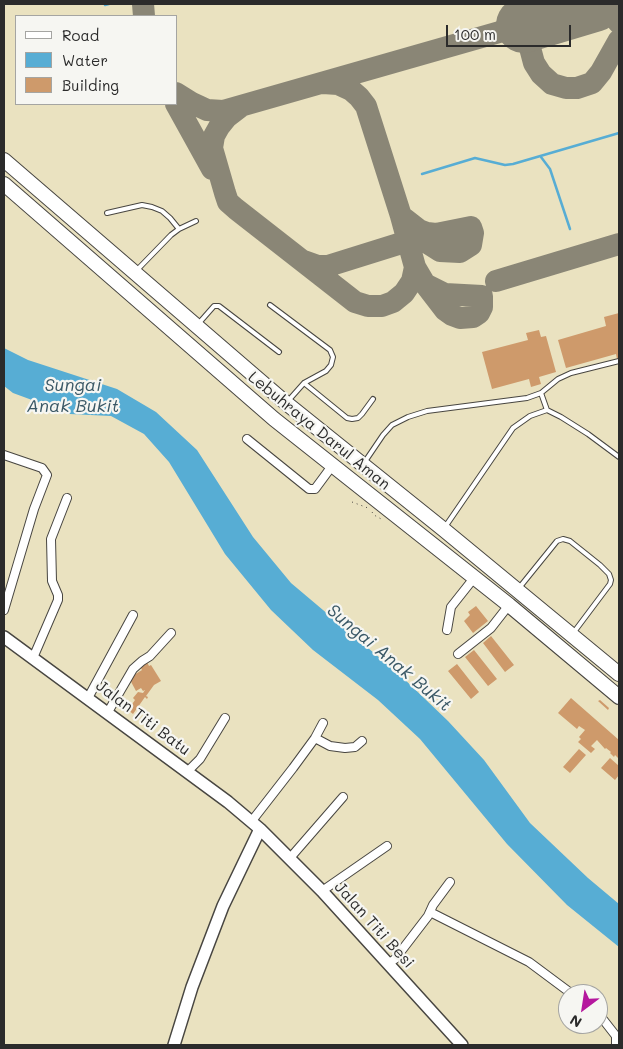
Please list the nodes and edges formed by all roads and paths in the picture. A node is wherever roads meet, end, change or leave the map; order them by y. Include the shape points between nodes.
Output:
1 (4, 160) edge
2 (4, 184) edge
3 (108, 213) dead end
4 (196, 221) dead end
5 (179, 229) junction
6 (135, 273) junction
7 (123, 287) junction
8 (270, 305) dead end
9 (196, 326) junction
10 (279, 352) dead end
11 (619, 361) edge
12 (304, 383) junction
13 (541, 393) junction
14 (373, 398) dead end
15 (286, 403) junction
16 (547, 410) junction
17 (274, 419) junction
18 (247, 439) dead end
19 (4, 455) edge
20 (619, 457) edge
21 (363, 465) junction
22 (332, 466) junction
23 (67, 498) dead end
24 (352, 502) dead end
25 (386, 522) dead end
26 (443, 529) junction
27 (474, 578) junction
28 (518, 590) junction
29 (509, 605) junction
30 (4, 610) edge
31 (133, 615) dead end
32 (447, 630) dead end
33 (171, 633) dead end
34 (573, 635) junction
35 (4, 637) edge
36 (458, 654) dead end
37 (33, 658) junction
38 (619, 674) edge
39 (619, 697) edge
40 (88, 698) junction
41 (108, 712) junction
42 (225, 718) dead end
43 (323, 722) dead end
44 (315, 738) junction
45 (362, 741) dead end
46 (187, 772) junction
47 (343, 797) dead end
48 (256, 825) junction
49 (387, 846) dead end
50 (290, 858) junction
51 (450, 882) dead end
52 (322, 891) junction
53 (430, 912) junction
54 (388, 964) junction
55 (559, 984) edge
56 (608, 1026) edge
57 (174, 1045) edge
58 (462, 1045) edge
59 (616, 1045) edge

1 - 6 highway, Lebuhraya Darul Aman
2 - 7 highway, Lebuhraya Darul Aman
3 - 5 lane via 142,205 152,207 162,211
4 - 5 lane
5 - 6 lane
6 - 7 highway
6 - 9 highway, Lebuhraya Darul Aman
7 - 17 highway, Lebuhraya Darul Aman
8 - 12 lane via 330,350 333,357 331,365 320,376
9 - 10 lane via 214,306 219,306
9 - 15 highway, Lebuhraya Darul Aman
11 - 13 lane via 571,373
12 - 14 lane via 347,418 358,418
12 - 15 lane
13 - 16 lane
13 - 21 lane via 527,398 427,411 408,417 392,425
15 - 17 highway
15 - 21 highway, Lebuhraya Darul Aman
16 - 20 lane via 581,429
16 - 26 lane via 530,416 513,428
17 - 22 highway, Lebuhraya Darul Aman
18 - 22 street via 309,489 315,489
19 - 30 street via 42,468 47,475
21 - 26 highway, Lebuhraya Darul Aman
22 - 27 highway, Lebuhraya Darul Aman
23 - 37 street via 51,540 52,581 58,600
24 - 25 path via 371,510
26 - 28 highway, Lebuhraya Darul Aman
27 - 29 highway, Lebuhraya Darul Aman
27 - 32 street via 451,606
28 - 34 highway, Lebuhraya Darul Aman
28 - 34 lane via 557,541 563,539 600,565 609,574 610,584
29 - 36 street via 491,628
29 - 39 highway, Lebuhraya Darul Aman
31 - 40 street
33 - 41 street via 133,669
34 - 38 highway, Lebuhraya Darul Aman
35 - 37 main road, Jalan Titi Batu
37 - 40 main road, Jalan Titi Batu
40 - 41 main road, Jalan Titi Batu
41 - 46 main road, Jalan Titi Batu
42 - 46 street via 200,759
43 - 44 street
44 - 45 street via 330,746 345,748 356,747
44 - 48 street
46 - 48 main road, Jalan Titi Batu
47 - 50 street
48 - 50 main road, Jalan Titi Besi
48 - 57 main road via 192,987
49 - 52 street
50 - 52 main road, Jalan Titi Besi
51 - 53 street
52 - 54 main road, Jalan Titi Besi
53 - 54 street
53 - 55 street via 529,962
54 - 58 main road, Jalan Titi Besi
56 - 59 street via 616,1036

